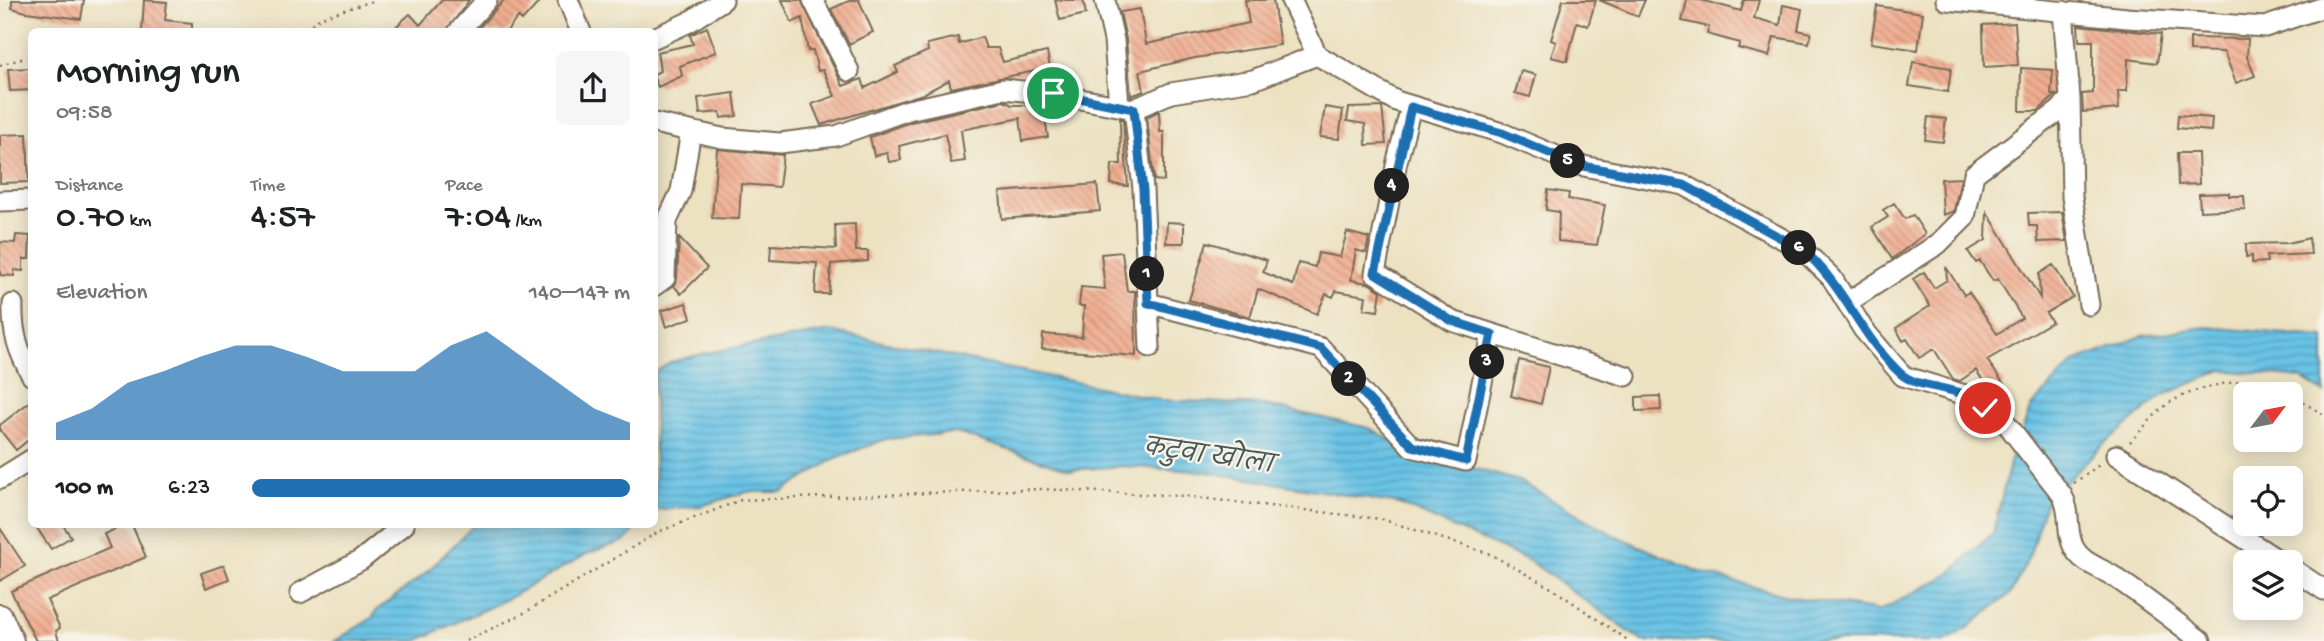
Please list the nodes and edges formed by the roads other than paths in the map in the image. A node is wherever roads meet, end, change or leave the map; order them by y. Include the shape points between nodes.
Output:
1 (486, 0) edge
2 (568, 0) edge
3 (723, 0) edge
4 (813, 0) edge
5 (1105, 0) edge
6 (1291, 0) edge
7 (1946, 0) edge
8 (2324, 7) edge
9 (2063, 11) junction
10 (462, 28) edge
11 (579, 28) edge
12 (658, 36) edge
13 (1317, 55) junction
14 (849, 71) dead end
15 (2070, 98) junction
16 (1411, 107) junction
17 (1126, 108) junction
18 (658, 124) edge
19 (691, 131) junction
20 (28, 200) edge
21 (0, 201) edge
22 (658, 283) edge
23 (1848, 302) junction
24 (1148, 303) junction
25 (13, 304) dead end
26 (2089, 305) dead end
27 (1492, 334) junction
28 (1150, 347) dead end
29 (28, 369) edge
30 (1626, 376) dead end
31 (2116, 455) road end
32 (28, 462) edge
33 (0, 479) edge
34 (400, 528) edge
35 (2262, 550) edge
36 (2303, 576) edge
37 (2324, 590) edge
38 (300, 593) dead end
39 (0, 617) edge
40 (11, 641) edge
41 (2201, 641) edge

1 - 10 street
2 - 11 street
3 - 12 street
4 - 14 street
5 - 17 street
6 - 13 street
7 - 9 street
8 - 9 street via 2265,27
9 - 15 street
13 - 16 street
13 - 17 street via 1253,80 1171,93
15 - 23 street via 1974,174 1965,217 1938,244
15 - 26 street via 2072,197
16 - 23 street via 1502,133 1578,165 1684,185 1803,250 1832,278
16 - 27 street via 1375,273 1452,321
17 - 19 street via 1053,93 1003,89 908,110 836,136 780,143
17 - 24 street via 1143,190
18 - 19 street
19 - 22 street via 681,191 667,221 665,278
20 - 21 street
23 - 41 street via 1880,352 1903,376 1965,396 2006,423 2063,495 2074,549
24 - 27 street via 1321,348 1412,446 1466,461
24 - 28 street
25 - 29 street via 17,350
27 - 30 street
31 - 35 street
32 - 33 street
34 - 38 street via 361,560
36 - 37 street
39 - 40 main road

